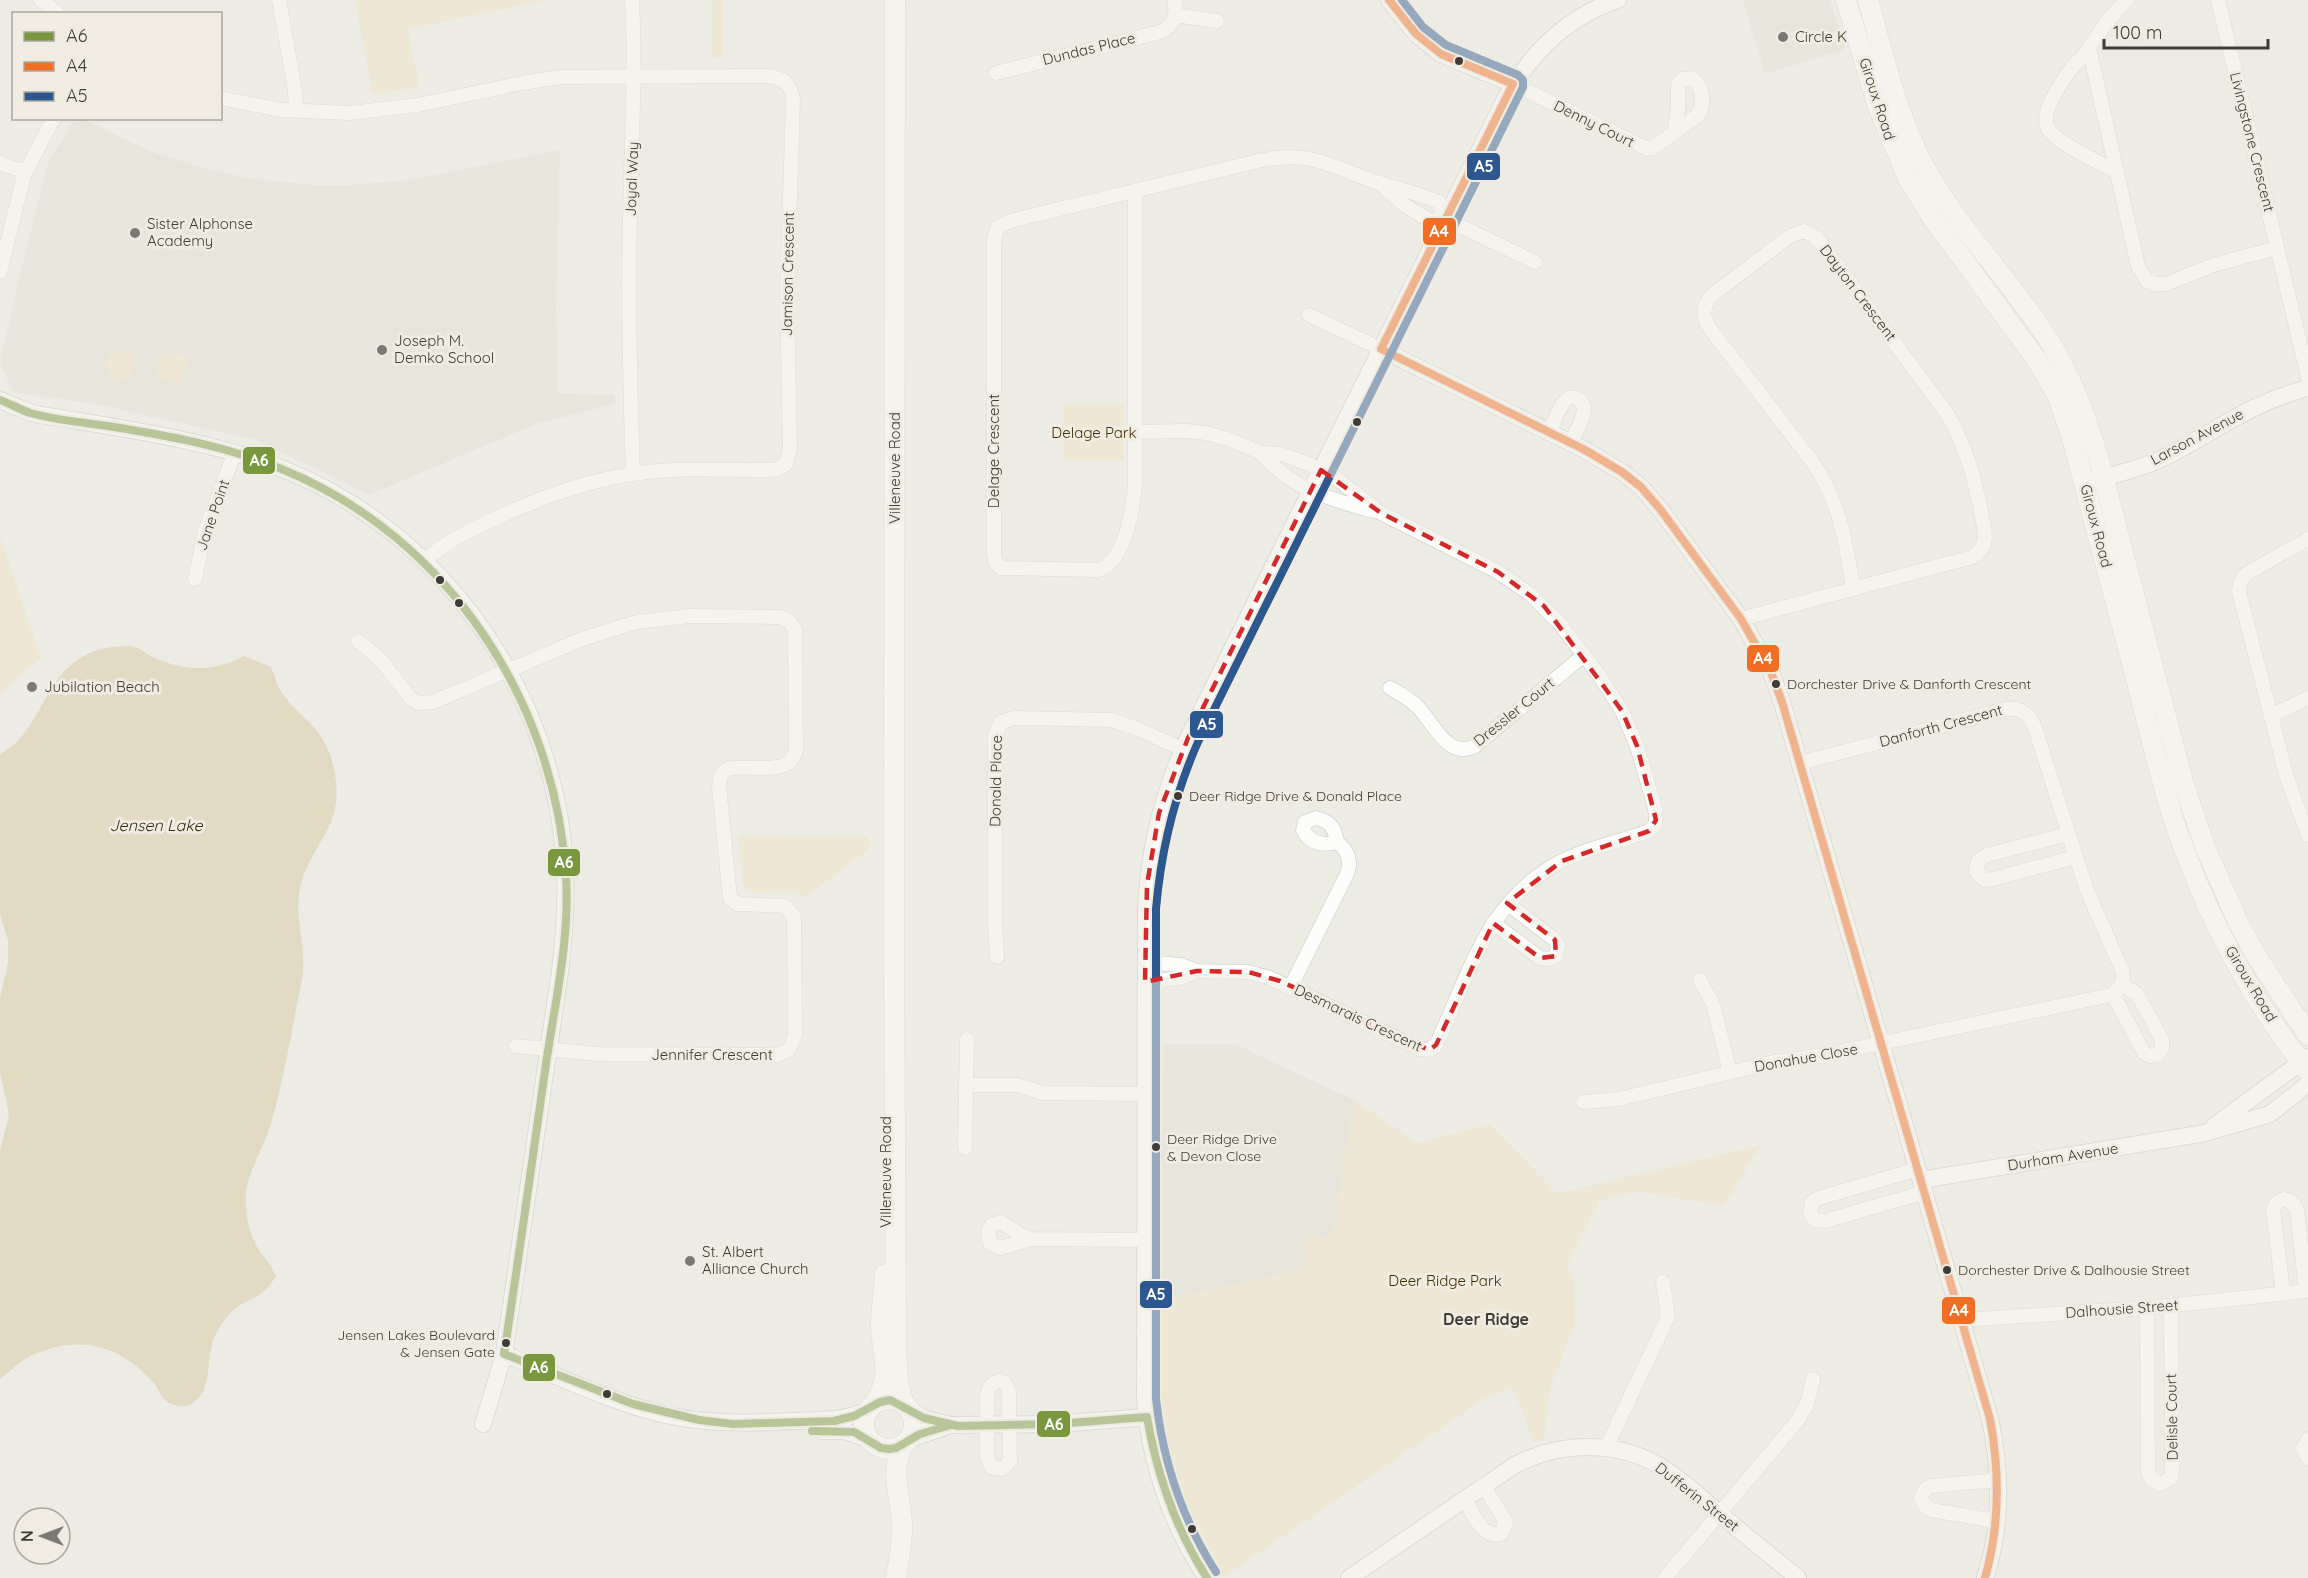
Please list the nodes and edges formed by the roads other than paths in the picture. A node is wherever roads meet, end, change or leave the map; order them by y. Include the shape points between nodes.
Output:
1 (41, 0) edge
2 (279, 0) edge
3 (632, 0) edge
4 (895, 0) edge
5 (1173, 0) edge
6 (1389, 0) edge
7 (1618, 0) edge
8 (1846, 0) edge
9 (1868, 0) edge
10 (2127, 0) edge
11 (2218, 0) edge
12 (56, 12) edge
13 (1175, 15) junction
14 (1217, 21) dead end
15 (2089, 48) junction
16 (996, 73) dead end
17 (635, 76) junction
18 (1513, 84) junction
19 (222, 98) edge
20 (296, 111) junction
21 (53, 120) edge
22 (1674, 133) dead end
23 (0, 163) edge
24 (26, 172) junction
25 (2116, 172) junction
26 (1135, 191) junction
27 (1446, 219) junction
28 (2277, 248) junction
29 (1534, 262) dead end
30 (0, 272) edge
31 (1310, 315) dead end
32 (1381, 349) junction
33 (2308, 377) edge
34 (2308, 388) edge
35 (0, 400) edge
36 (31, 413) junction
37 (0, 416) edge
38 (1135, 432) junction
39 (1549, 432) junction
40 (1570, 443) junction
41 (235, 452) junction
42 (1262, 453) junction
43 (1321, 470) junction
44 (633, 474) junction
45 (2104, 477) junction
46 (2084, 483) junction
47 (1310, 491) junction
48 (1381, 513) junction
49 (2308, 539) edge
50 (424, 561) junction
51 (195, 579) dead end
52 (1853, 588) junction
53 (1741, 619) junction
54 (358, 641) dead end
55 (1584, 655) junction
56 (507, 671) junction
57 (1390, 688) dead end
58 (2308, 698) edge
59 (2270, 716) junction
60 (1182, 749) junction
61 (1800, 763) junction
62 (2068, 834) junction
63 (2308, 835) edge
64 (1337, 842) dead end
65 (2075, 857) junction
66 (1508, 904) junction
67 (1493, 923) junction
68 (894, 936) junction
69 (998, 957) dead end
70 (1145, 962) junction
71 (1197, 971) junction
72 (1700, 980) dead end
73 (1145, 982) junction
74 (1291, 986) junction
75 (2308, 1035) edge
76 (967, 1039) dead end
77 (1881, 1043) junction
78 (516, 1046) dead end
79 (548, 1050) junction
80 (2306, 1064) edge
81 (1731, 1072) junction
82 (2308, 1083) edge
83 (966, 1085) junction
84 (1145, 1094) junction
85 (1582, 1102) dead end
86 (2205, 1133) junction
87 (965, 1148) dead end
88 (1921, 1180) junction
89 (1031, 1239) dead end
90 (1144, 1240) junction
91 (1663, 1282) dead end
92 (2307, 1291) edge
93 (2283, 1292) junction
94 (2171, 1306) junction
95 (2147, 1308) junction
96 (1961, 1320) junction
97 (504, 1354) junction
98 (1813, 1379) dead end
99 (871, 1407) junction
100 (906, 1407) junction
101 (1147, 1417) junction
102 (483, 1424) dead end
103 (768, 1424) junction
104 (951, 1425) junction
105 (987, 1425) junction
106 (1010, 1425) junction
107 (2308, 1439) edge
108 (871, 1441) junction
109 (906, 1442) junction
110 (1606, 1448) junction
111 (2308, 1458) edge
112 (1998, 1480) junction
113 (1483, 1485) junction
114 (1464, 1498) junction
115 (1720, 1514) junction
116 (1996, 1521) junction
117 (893, 1578) edge
118 (1206, 1578) edge
119 (1348, 1578) edge
120 (1665, 1578) edge
121 (1798, 1578) edge
122 (1985, 1578) edge

1 - 12 street
2 - 20 street
3 - 17 street, Joyal Way
4 - 68 main road, Villeneuve Road
5 - 13 street
6 - 18 street via 1416,34 1441,54
7 - 18 street via 1584,14 1561,30
8 - 46 main road, Giroux Road via 1877,104 1903,169 1934,220 2045,373 2069,427
9 - 45 main road, Giroux Road via 1899,107 1918,153 1954,214 2050,343 2085,413
10 - 15 street via 2103,25
11 - 28 street, Livingstone Crescent
13 - 14 street
13 - 16 street, Dundas Place via 1172,24 1160,32
15 - 25 street
15 - 25 street via 2049,106 2045,123 2056,138
17 - 20 street via 549,78 367,112
17 - 44 street, Joyal Way via 629,274
17 - 44 street, Jamison Crescent via 778,78 788,83 793,100 787,273 788,460 783,467 772,470
18 - 22 street, Denny Court via 1644,148 1653,148
18 - 27 street
19 - 20 street
21 - 24 street
23 - 24 street
24 - 30 street
25 - 28 street via 2138,266 2151,283 2166,284 2219,263
26 - 27 street, Delage Crescent via 1278,157 1301,157 1439,202
26 - 38 street, Delage Crescent
26 - 38 street, Delage Crescent via 1005,222 996,231 994,554 998,566 1009,570 1093,570 1110,564 1132,512
27 - 29 street
27 - 32 street
28 - 33 street, Livingstone Crescent
31 - 32 street
32 - 39 street
32 - 43 street
34 - 45 street, Larson Avenue via 2256,406 2158,460
35 - 36 street
36 - 37 street
36 - 41 street
38 - 42 street via 1206,433
39 - 40 street
39 - 40 street via 1566,400 1578,399 1584,411
40 - 53 street via 1612,465 1641,488
41 - 50 street via 296,475 342,499
41 - 51 street, Jane Point via 205,531
42 - 43 street via 1281,454
42 - 47 street via 1273,467
43 - 47 street
43 - 48 street, Desmarais Crescent
44 - 50 street via 588,483 528,504 458,536
45 - 46 street, Larson Avenue
45 - 75 main road, Giroux Road via 2184,785 2205,847 2257,957
46 - 80 main road, Giroux Road via 2161,775 2189,862 2258,999
47 - 48 street, Desmarais Crescent
47 - 60 street
48 - 55 street, Desmarais Crescent via 1523,588 1544,606
49 - 59 street via 2250,571 2240,583 2240,600
50 - 56 street via 474,616
52 - 52 street, Dayton Crescent via 1972,557 1981,549 1985,532 1972,469 1948,415 1820,242 1804,231 1790,236 1712,295 1704,307 1704,316 1825,482 1841,522
52 - 53 street, Dayton Crescent
53 - 61 street via 1771,672
54 - 56 street via 380,659 407,695 418,703 433,702
55 - 57 street, Dressler Court via 1467,749 1455,749 1448,744 1419,708
55 - 66 street, Desmarais Crescent via 1630,728 1656,820 1649,831 1562,861 1537,876
56 - 79 street via 537,736 552,782 562,833 566,921
56 - 79 street, Jennifer Crescent via 604,631 660,618 780,617 792,625 796,635 794,758 780,767 728,770 721,775 718,786 730,898 738,904 785,906 794,917 793,1045 786,1053 777,1055
58 - 59 street
59 - 63 street
60 - 69 street, Donald Place via 1111,720 1014,718 1001,722 995,736
60 - 70 street via 1165,793 1151,849
61 - 62 street, Danforth Crescent via 2018,709 2027,714 2035,728
61 - 77 street
62 - 65 street, Danforth Crescent
62 - 65 street via 1987,855 1978,861 1976,871 1984,880 1993,879
64 - 74 street via 1347,853 1348,870
65 - 77 street, Danforth Crescent via 2122,969 2118,989
66 - 67 street, Desmarais Crescent
66 - 67 street via 1555,940 1556,956 1540,958
67 - 74 street, Desmarais Crescent via 1436,1045 1429,1050
68 - 99 main road, Villeneuve Road via 881,1315 886,1375
68 - 100 main road, Villeneuve Road via 897,1366
70 - 71 street, Desmarais Crescent via 1181,965
70 - 73 street
71 - 73 street, Desmarais Crescent via 1180,978
71 - 74 street, Desmarais Crescent via 1248,972
72 - 81 street via 1713,1004
73 - 84 street
76 - 83 street
77 - 81 street, Donahue Close
77 - 88 street
78 - 79 street
79 - 97 street
80 - 86 street, Durham Avenue
81 - 85 street, Donahue Close via 1619,1099
82 - 86 street, Durham Avenue via 2270,1114
83 - 84 street via 1009,1085 1043,1093
83 - 87 street
84 - 90 street
86 - 88 street, Durham Avenue
88 - 88 street via 1819,1198 1812,1202 1810,1214 1815,1220 1825,1221
88 - 96 street
89 - 90 street
90 - 101 street
91 - 110 street via 1668,1317
92 - 93 street, Dalhousie Street
92 - 93 street, Dalhousie Street via 2297,1210 2284,1199 2273,1210
93 - 94 street, Dalhousie Street
94 - 95 street, Dalhousie Street
94 - 95 street, Delisle Court via 2172,1470 2171,1478 2161,1484 2152,1480 2148,1472
95 - 96 street, Dalhousie Street
96 - 112 street via 1990,1419
97 - 102 street
97 - 103 street via 629,1404 665,1414 715,1422
98 - 115 street via 1798,1420
99 - 100 main road via 893,1400
99 - 103 street via 853,1417
99 - 108 main road via 864,1425
100 - 104 street via 926,1419
100 - 109 main road via 913,1428
101 - 106 street
101 - 118 street via 1167,1500
103 - 108 street via 805,1431 845,1431
104 - 105 street
104 - 109 street
105 - 106 street
105 - 106 street via 989,1386 999,1382 1005,1383 1010,1392
105 - 106 street via 987,1457 997,1470 1010,1461
107 - 111 street via 2303,1448
108 - 109 main road via 889,1449
108 - 117 main road via 885,1475
109 - 117 main road via 896,1466 902,1524
110 - 113 street, Dufferin Street via 1543,1453
110 - 115 street, Dufferin Street via 1656,1464
112 - 116 street
112 - 116 street via 1931,1486 1921,1498 1931,1510
113 - 114 street, Dufferin Street
113 - 114 street via 1506,1522 1501,1534 1485,1531
114 - 119 street, Dufferin Street
115 - 120 street
115 - 121 street, Dufferin Street
116 - 122 street

